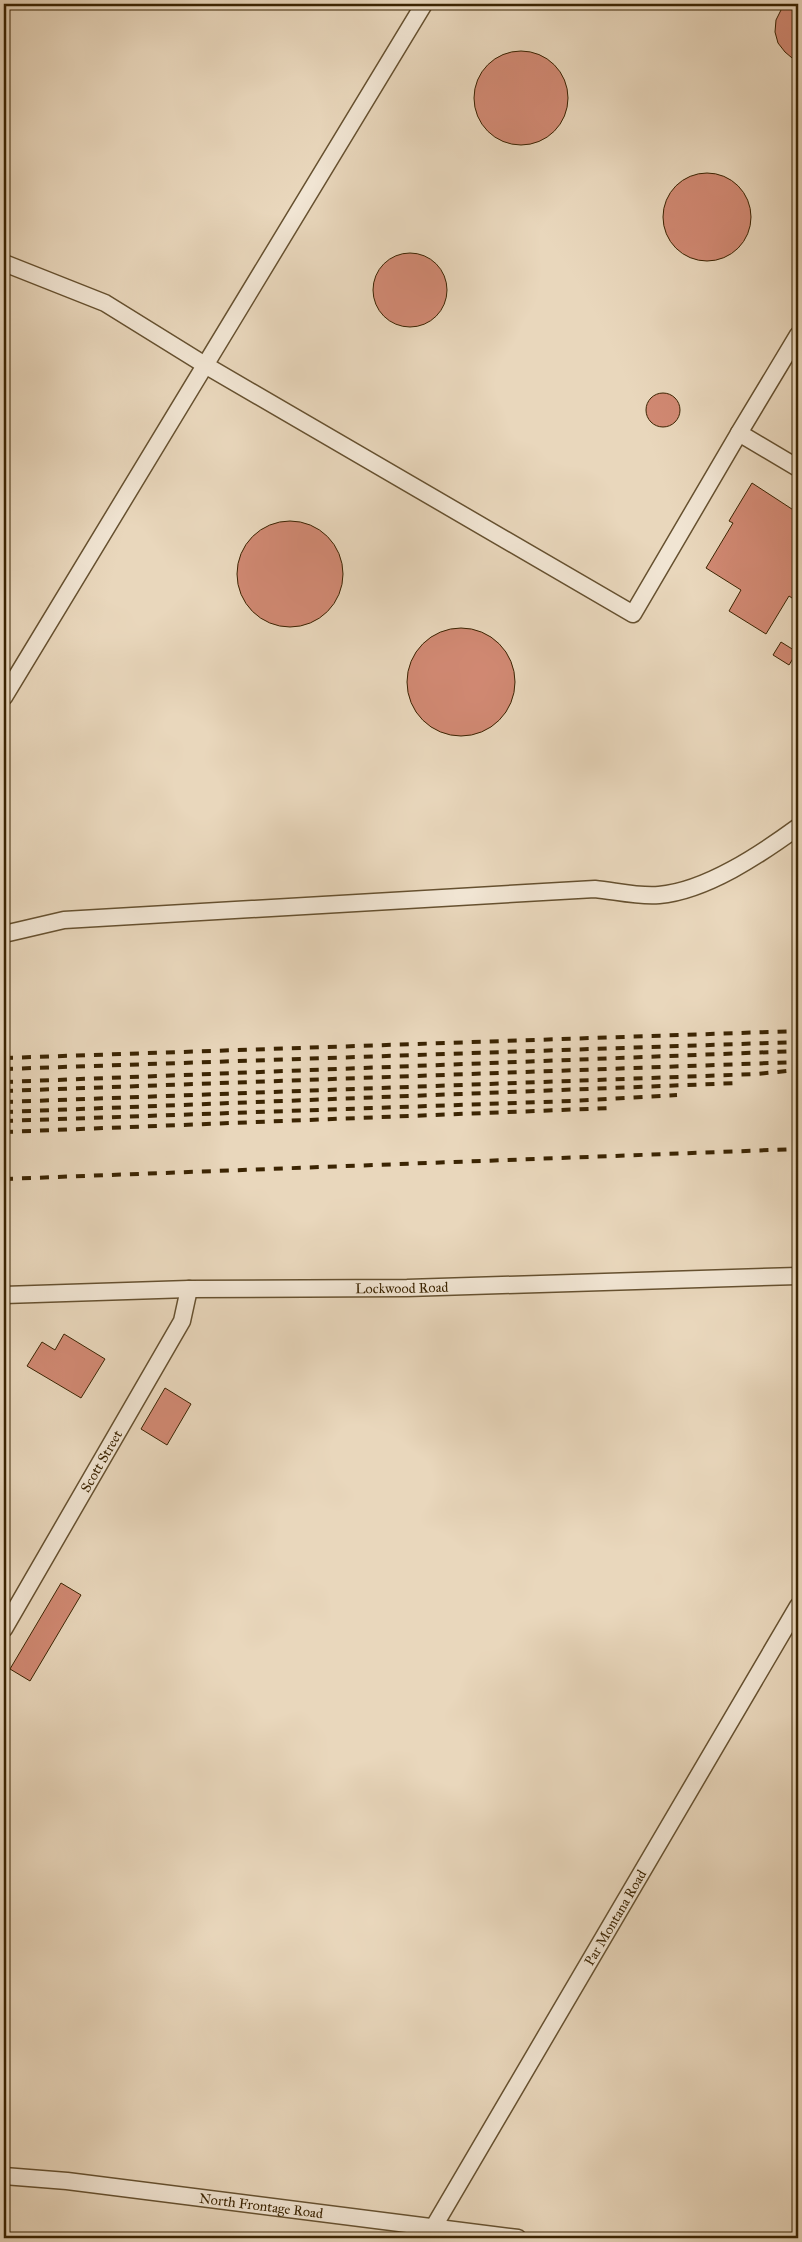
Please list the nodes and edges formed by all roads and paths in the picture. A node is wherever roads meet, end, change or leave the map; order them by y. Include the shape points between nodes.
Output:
1 (424, 4) edge
2 (4, 263) edge
3 (798, 336) edge
4 (205, 364) junction
5 (739, 433) junction
6 (798, 468) edge
7 (4, 697) edge
8 (798, 827) edge
9 (4, 934) edge
10 (798, 1276) edge
11 (189, 1289) junction
12 (4, 1295) edge
13 (798, 1606) edge
14 (4, 1629) edge
15 (4, 2176) edge
16 (433, 2228) junction
17 (518, 2238) edge

1 - 4 street
2 - 4 street via 106,303
3 - 5 street
4 - 5 street via 632,614
4 - 7 street
5 - 6 street
8 - 9 street via 731,869 692,888 659,895 595,889 64,920
10 - 11 street, Lockwood Road via 407,1288
11 - 12 street, Lockwood Road
11 - 14 street, Scott Street via 182,1321
13 - 16 street, Par Montana Road
15 - 16 street, North Frontage Road via 67,2181
16 - 17 street, North Frontage Road

